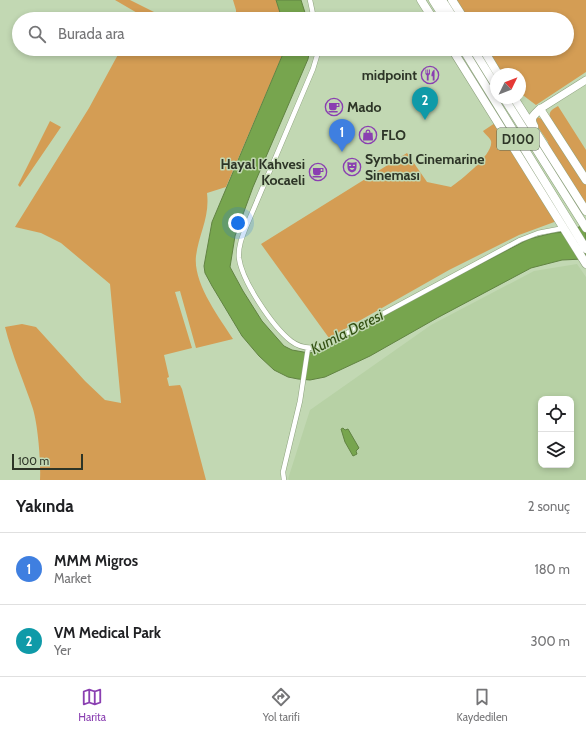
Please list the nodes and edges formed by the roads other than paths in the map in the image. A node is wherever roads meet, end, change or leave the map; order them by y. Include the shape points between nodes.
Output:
1 (310, 0) edge
2 (421, 0) edge
3 (433, 0) edge
4 (442, 0) edge
5 (452, 0) edge
6 (313, 12) edge
7 (429, 12) edge
8 (440, 12) edge
9 (450, 12) edge
10 (460, 12) edge
11 (317, 56) edge
12 (456, 56) edge
13 (467, 56) edge
14 (477, 56) edge
15 (487, 56) edge
16 (494, 68) edge
17 (490, 76) edge
18 (586, 80) edge
19 (508, 104) edge
20 (518, 104) edge
21 (519, 104) edge
22 (540, 109) junction
23 (546, 148) junction
24 (586, 180) edge
25 (586, 211) edge
26 (584, 226) edge
27 (568, 230) junction
28 (586, 248) edge
29 (585, 261) edge
30 (308, 349) junction
31 (284, 480) edge

1 - 6 street
2 - 7 highway
3 - 8 highway
4 - 9 highway
5 - 10 highway
11 - 30 street via 246,228 239,256 245,278 268,317 291,341
12 - 27 highway
13 - 27 highway, D100
14 - 17 highway
15 - 16 highway
18 - 22 main road
19 - 26 highway, D100
20 - 23 highway
21 - 22 highway via 531,112
22 - 23 highway via 531,120
22 - 24 highway
23 - 25 highway
27 - 28 highway, D100
27 - 29 highway
27 - 30 street via 538,233 520,240 337,339 323,346
30 - 31 street via 300,400 283,472

